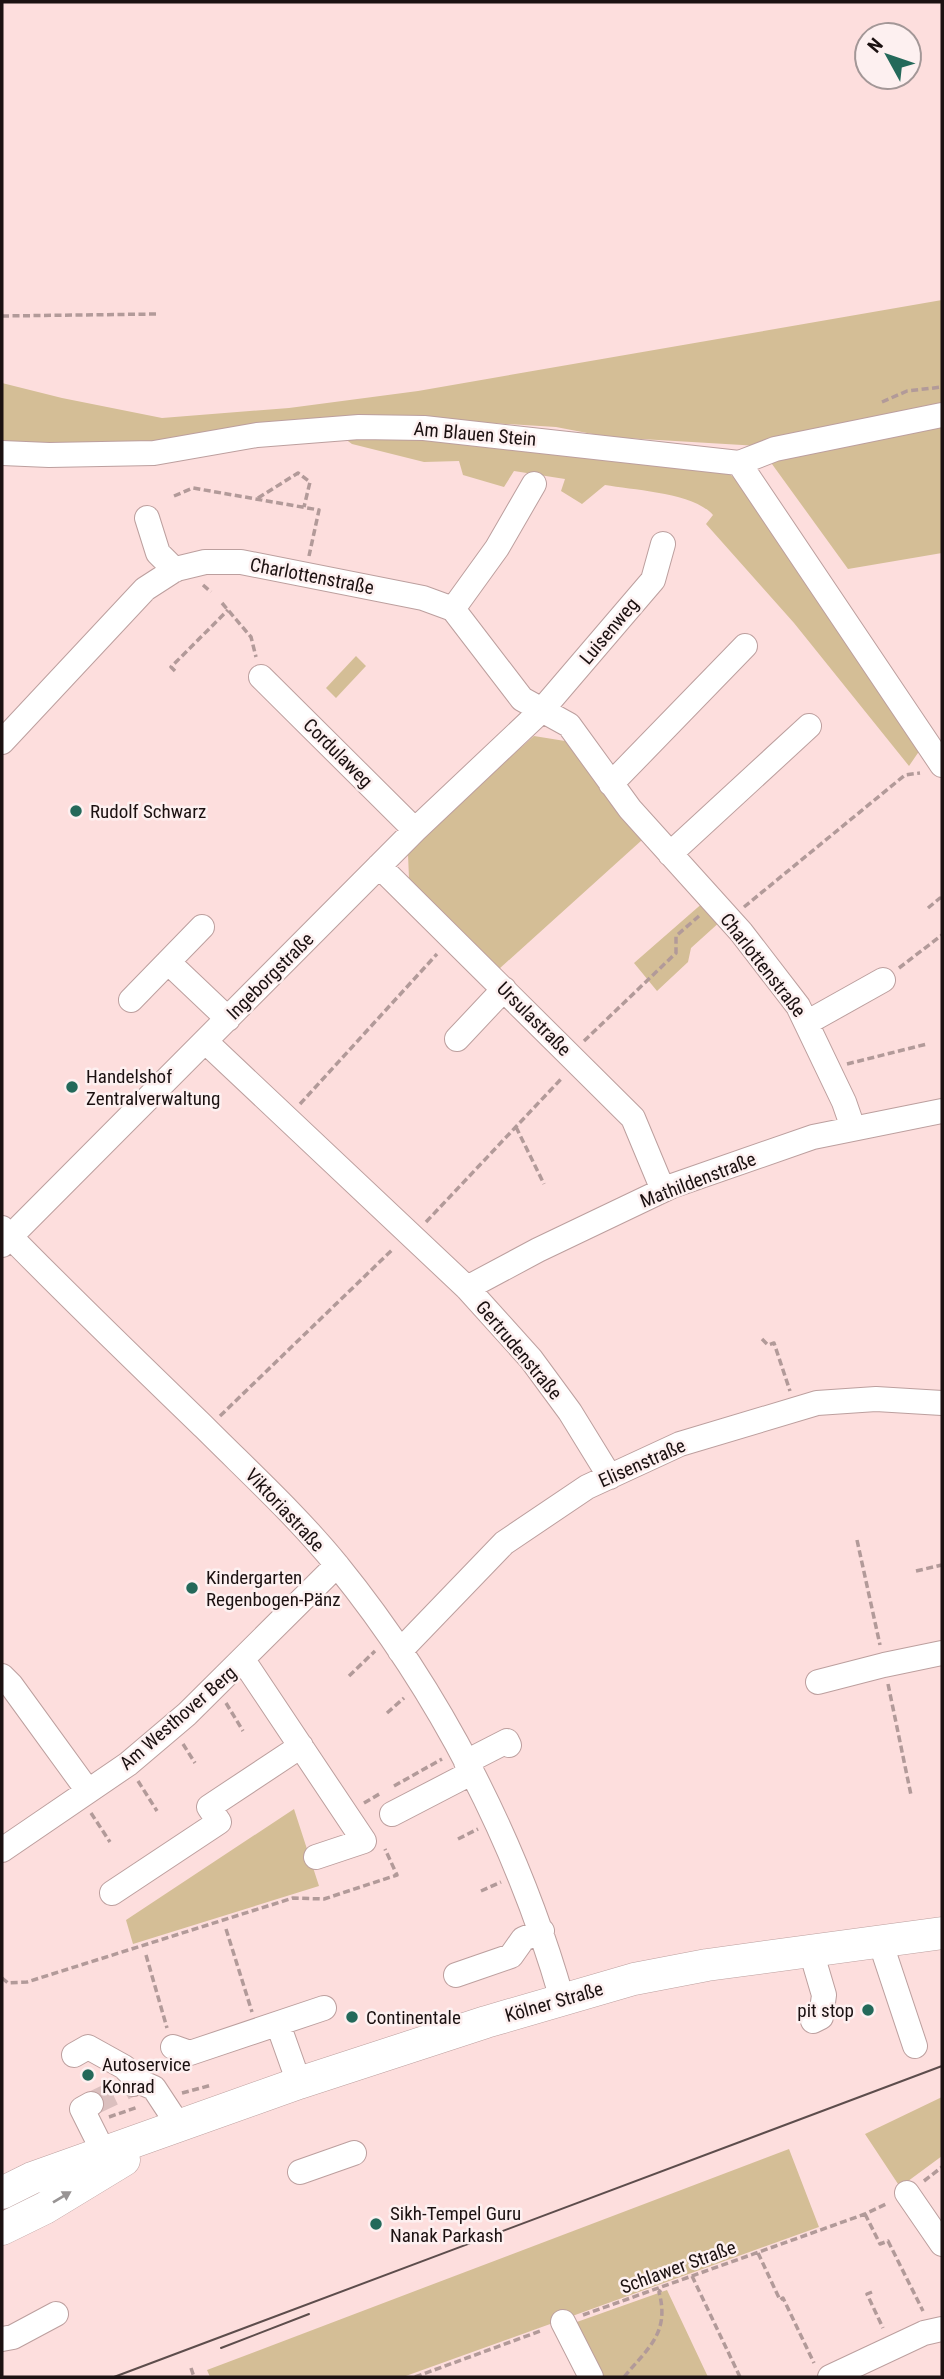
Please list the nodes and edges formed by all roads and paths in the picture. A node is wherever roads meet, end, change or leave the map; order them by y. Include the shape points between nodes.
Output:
1 (156, 314) dead end
2 (2, 316) edge
3 (942, 387) edge
4 (882, 402) dead end
5 (942, 415) edge
6 (2, 453) edge
7 (739, 463) junction
8 (534, 484) dead end
9 (174, 496) dead end
10 (256, 499) junction
11 (304, 507) junction
12 (147, 518) dead end
13 (663, 544) dead end
14 (175, 570) junction
15 (305, 575) junction
16 (222, 603) dead end
17 (453, 609) junction
18 (228, 610) junction
19 (745, 646) dead end
20 (176, 671) dead end
21 (261, 677) joint
22 (541, 711) junction
23 (809, 726) dead end
24 (2, 742) edge
25 (932, 759) edge
26 (611, 784) junction
27 (415, 830) junction
28 (670, 854) junction
29 (379, 866) junction
30 (942, 902) edge
31 (928, 908) dead end
32 (722, 911) junction
33 (202, 927) dead end
34 (942, 935) edge
35 (453, 937) junction
36 (168, 962) junction
37 (883, 980) joint
38 (505, 989) junction
39 (131, 1000) dead end
40 (229, 1019) junction
41 (808, 1022) junction
42 (457, 1039) dead end
43 (206, 1042) junction
44 (927, 1044) dead end
45 (573, 1058) junction
46 (829, 1068) junction
47 (942, 1111) edge
48 (287, 1118) junction
49 (516, 1127) junction
50 (853, 1128) junction
51 (544, 1184) dead end
52 (663, 1190) junction
53 (411, 1235) junction
54 (5, 1237) edge
55 (467, 1288) junction
56 (762, 1339) dead end
57 (942, 1403) edge
58 (797, 1409) junction
59 (205, 1429) junction
60 (610, 1476) junction
61 (942, 1564) edge
62 (337, 1565) junction
63 (916, 1571) dead end
64 (395, 1644) junction
65 (942, 1653) edge
66 (243, 1660) junction
67 (2, 1676) edge
68 (349, 1676) dead end
69 (818, 1682) dead end
70 (215, 1687) junction
71 (243, 1731) dead end
72 (509, 1745) dead end
73 (300, 1746) junction
74 (466, 1761) junction
75 (128, 1764) junction
76 (85, 1794) junction
77 (364, 1803) dead end
78 (157, 1811) dead end
79 (392, 1814) dead end
80 (380, 1839) dead end
81 (110, 1842) dead end
82 (2, 1850) edge
83 (316, 1857) dead end
84 (112, 1894) dead end
85 (226, 1929) dead end
86 (542, 1931) junction
87 (942, 1933) edge
88 (880, 1941) junction
89 (811, 1951) junction
90 (146, 1955) dead end
91 (456, 1975) dead end
92 (2, 1978) edge
93 (562, 1999) junction
94 (324, 2008) dead end
95 (813, 2021) dead end
96 (268, 2027) junction
97 (915, 2046) dead end
98 (173, 2047) joint
99 (74, 2055) dead end
100 (299, 2083) junction
101 (92, 2104) dead end
102 (179, 2126) junction
103 (354, 2153) dead end
104 (107, 2160) junction
105 (942, 2167) edge
106 (299, 2172) dead end
107 (2, 2193) edge
108 (906, 2193) junction
109 (865, 2214) junction
110 (2, 2229) edge
111 (942, 2244) edge
112 (758, 2253) junction
113 (692, 2276) junction
114 (662, 2288) junction
115 (873, 2291) dead end
116 (56, 2314) dead end
117 (563, 2322) junction
118 (938, 2330) edge
119 (2, 2339) edge
120 (893, 2348) junction
121 (191, 2368) dead end
122 (823, 2372) edge
123 (194, 2377) edge
124 (415, 2377) edge
125 (591, 2377) edge
126 (624, 2377) edge
127 (740, 2377) edge

1 - 2 path
3 - 4 path via 907,391
5 - 7 street, Am Blauen Stein via 775,449
6 - 7 street, Am Blauen Stein via 154,453 257,435 359,427 424,428
7 - 25 street
8 - 17 street via 497,548
9 - 10 path via 193,488
10 - 11 path
10 - 11 path via 298,473 310,482
11 - 15 path via 319,510
12 - 14 street via 158,553
13 - 22 street, Luisenweg via 653,580
14 - 15 street, Charlottenstraße via 205,562 241,562
14 - 24 street, Charlottenstraße via 145,589
15 - 17 street, Charlottenstraße via 423,598
16 - 18 path
17 - 22 street, Charlottenstraße via 522,699
18 - 20 path via 171,667
18 - 21 path via 251,637
19 - 26 street
21 - 27 street, Cordulaweg
22 - 26 street, Charlottenstraße via 569,725
22 - 27 street, Ingeborgstraße
23 - 28 street
25 - 32 path via 921,773 905,775
26 - 28 street, Charlottenstraße
27 - 29 street, Ingeborgstraße
28 - 32 street, Charlottenstraße
29 - 35 street, Ursulastraße
29 - 40 street, Ingeborgstraße
30 - 31 path via 940,898
32 - 41 street, Charlottenstraße
32 - 45 path via 676,936 676,953
33 - 36 street
34 - 37 path
35 - 38 street, Ursulastraße
35 - 48 path
36 - 39 street
36 - 40 street
37 - 41 street
38 - 42 street
38 - 45 street, Ursulastraße
40 - 43 street, Ingeborgstraße
41 - 46 street, Charlottenstraße
43 - 48 street, Gertrudenstraße
43 - 54 street, Ingeborgstraße
44 - 46 path
45 - 49 path
45 - 52 street, Ursulastraße via 633,1118
46 - 50 street, Charlottenstraße
47 - 50 street, Mathildenstraße
48 - 53 street, Gertrudenstraße
49 - 51 path
49 - 53 path
50 - 52 street, Mathildenstraße via 813,1137
52 - 55 street, Mathildenstraße
53 - 55 street, Gertrudenstraße
53 - 59 path
54 - 59 street, Viktoriastraße
55 - 60 street, Gertrudenstraße via 531,1359
56 - 58 path via 768,1345 774,1343
57 - 58 street, Elisenstraße via 876,1399
58 - 60 street, Elisenstraße via 680,1444
59 - 62 street, Viktoriastraße via 284,1505
60 - 64 street, Elisenstraße via 504,1543
61 - 63 path
62 - 64 street, Viktoriastraße
62 - 66 street, Am Westhover Berg
64 - 68 path
64 - 74 street, Viktoriastraße
65 - 69 street
66 - 70 street, Am Westhover Berg
66 - 73 street
67 - 76 street
70 - 71 path
70 - 75 street, Am Westhover Berg
72 - 74 street via 507,1741
73 - 83 street via 363,1841
73 - 84 street via 209,1807 219,1822
74 - 77 path
74 - 79 street
74 - 86 street, Viktoriastraße
75 - 76 street, Am Westhover Berg
75 - 78 path
76 - 81 path
76 - 82 street, Am Westhover Berg
80 - 92 path via 397,1875 324,1899 293,1898 27,1982 8,1983
85 - 96 path
86 - 91 street via 523,1939 511,1956
86 - 93 street, Viktoriastraße
87 - 88 main road, Kölner Straße
88 - 89 main road, Kölner Straße
88 - 97 street
89 - 93 main road, Kölner Straße via 634,1979
89 - 95 street via 824,1995 821,2017
90 - 98 path
93 - 100 main road, Kölner Straße
94 - 96 street
96 - 98 street via 190,2053
96 - 100 street
99 - 102 street via 88,2047 124,2067 135,2082 154,2088
100 - 102 main road, Kölner Straße
101 - 104 street via 82,2109
102 - 104 main road, Kölner Straße
103 - 106 street
104 - 107 main road, Kölner Straße via 32,2178
110 -> 104 main road, Kölner Straße via 44,2208
105 - 108 path, Schlawer Straße
108 - 109 path, Schlawer Straße
108 - 111 street
109 - 112 path, Schlawer Straße
109 - 118 path via 880,2244 888,2241
112 - 113 path, Schlawer Straße
112 - 122 path
113 - 114 path, Schlawer Straße
113 - 127 path
114 - 117 path, Schlawer Straße
114 - 126 path via 664,2312 659,2334
115 - 120 path via 867,2294
116 - 119 street
117 - 124 path, Schlawer Straße
117 - 125 street
118 - 120 street
120 - 122 street
121 - 123 path

